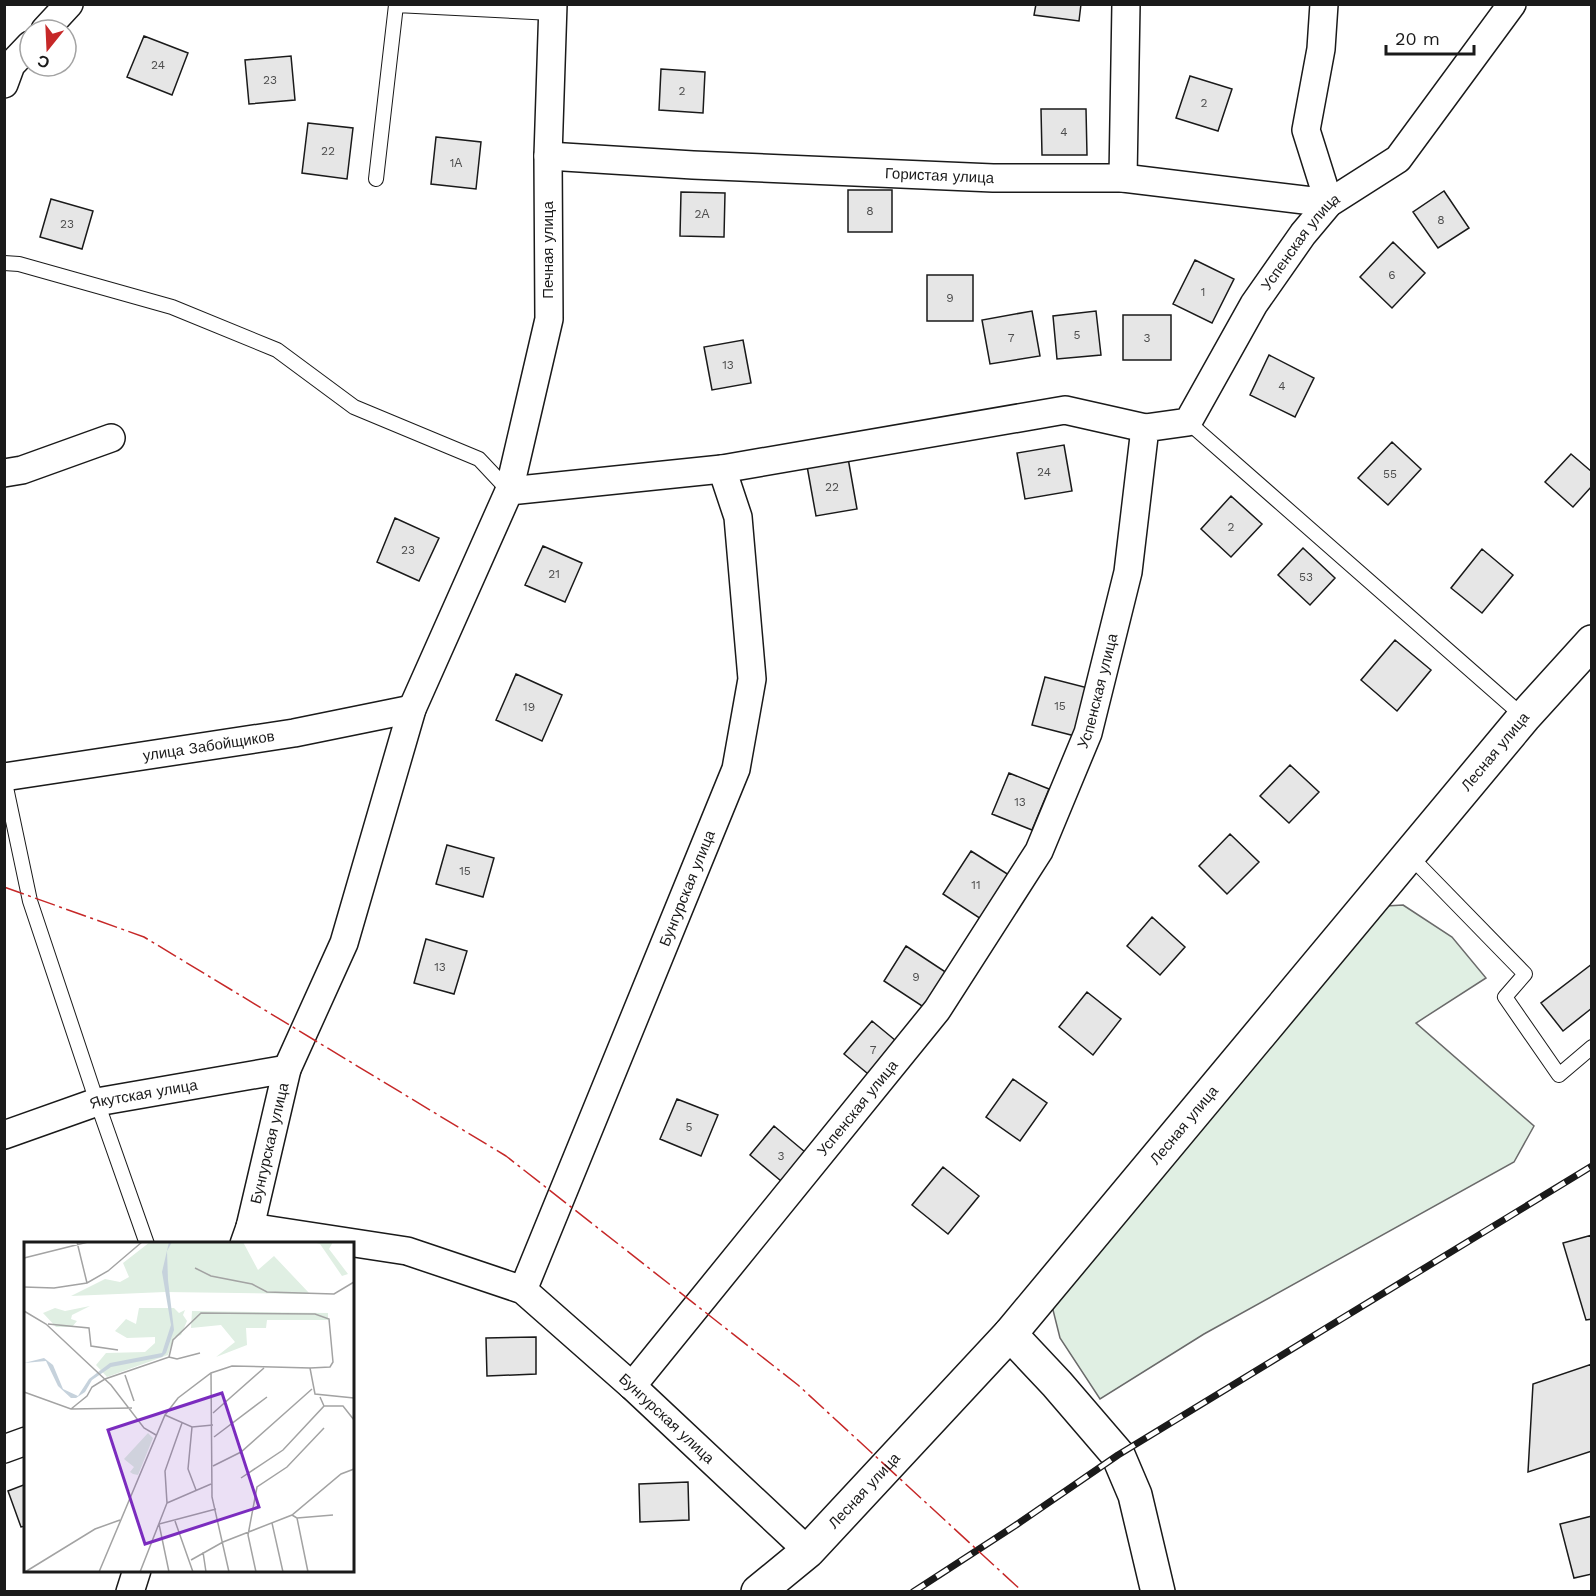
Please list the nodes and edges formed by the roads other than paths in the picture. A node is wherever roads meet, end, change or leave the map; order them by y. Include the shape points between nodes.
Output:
1 (69, 4) edge
2 (1126, 4) edge
3 (1324, 4) edge
4 (395, 5) edge
5 (1510, 5) edge
6 (552, 9) edge
7 (56, 18) edge
8 (18, 58) edge
9 (4, 84) edge
10 (548, 156) junction
11 (1123, 178) junction
12 (376, 179) dead end
13 (1329, 203) junction
14 (4, 263) edge
15 (1188, 422) junction
16 (1145, 428) junction
17 (111, 438) dead end
18 (722, 469) junction
19 (4, 473) edge
20 (509, 491) junction
21 (1592, 642) edge
22 (412, 709) junction
23 (1524, 717) junction
24 (4, 777) edge
25 (1409, 855) junction
26 (1592, 1047) edge
27 (287, 1069) junction
28 (96, 1102) junction
29 (4, 1135) edge
30 (247, 1235) edge
31 (146, 1242) edge
32 (317, 1242) edge
33 (354, 1246) edge
34 (523, 1290) junction
35 (1010, 1335) junction
36 (632, 1386) junction
37 (24, 1442) edge
38 (4, 1449) edge
39 (808, 1551) junction
40 (136, 1572) edge
41 (130, 1592) edge
42 (758, 1592) edge
43 (1158, 1592) edge

1 - 7 street
2 - 11 street
3 - 13 street via 1321,49 1306,130
4 - 6 lane
4 - 12 lane
5 - 13 street, Успенская улица via 1398,159
6 - 10 street, Печная улица
8 - 9 street
10 - 11 street, Гористая улица via 993,178
10 - 20 street, Печная улица via 549,318
11 - 13 street, Гористая улица
13 - 15 street, Успенская улица via 1254,304
14 - 20 lane via 172,307 277,350 354,407 479,459
15 - 16 street
15 - 23 lane
16 - 18 street via 1065,410
16 - 36 street, Успенская улица via 1128,572 1088,733 1039,851 937,1010
17 - 19 street
18 - 20 street
18 - 34 street, Бунгурская улица via 738,517 752,680 736,769
20 - 22 street, Бунгурская улица
21 - 23 main road, Лесная улица
22 - 24 street, улица Забойщиков via 294,733
22 - 27 street, Бунгурская улица via 344,943
23 - 25 main road, Лесная улица
24 - 28 lane via 30,901
25 - 26 lane via 1525,974 1505,997 1559,1075
25 - 35 main road, Лесная улица
27 - 28 street, Якутская улица
27 - 30 street, Бунгурская улица
28 - 29 street, Якутская улица
28 - 31 lane
30 - 32 street, Бунгурская улица
33 - 34 street, Бунгурская улица via 407,1251
34 - 36 street, Бунгурская улица
35 - 39 main road, Лесная улица
35 - 43 main road via 1118,1455 1135,1495
36 - 39 street, Бунгурская улица
37 - 38 street
39 - 42 main road, Лесная улица
40 - 41 street

